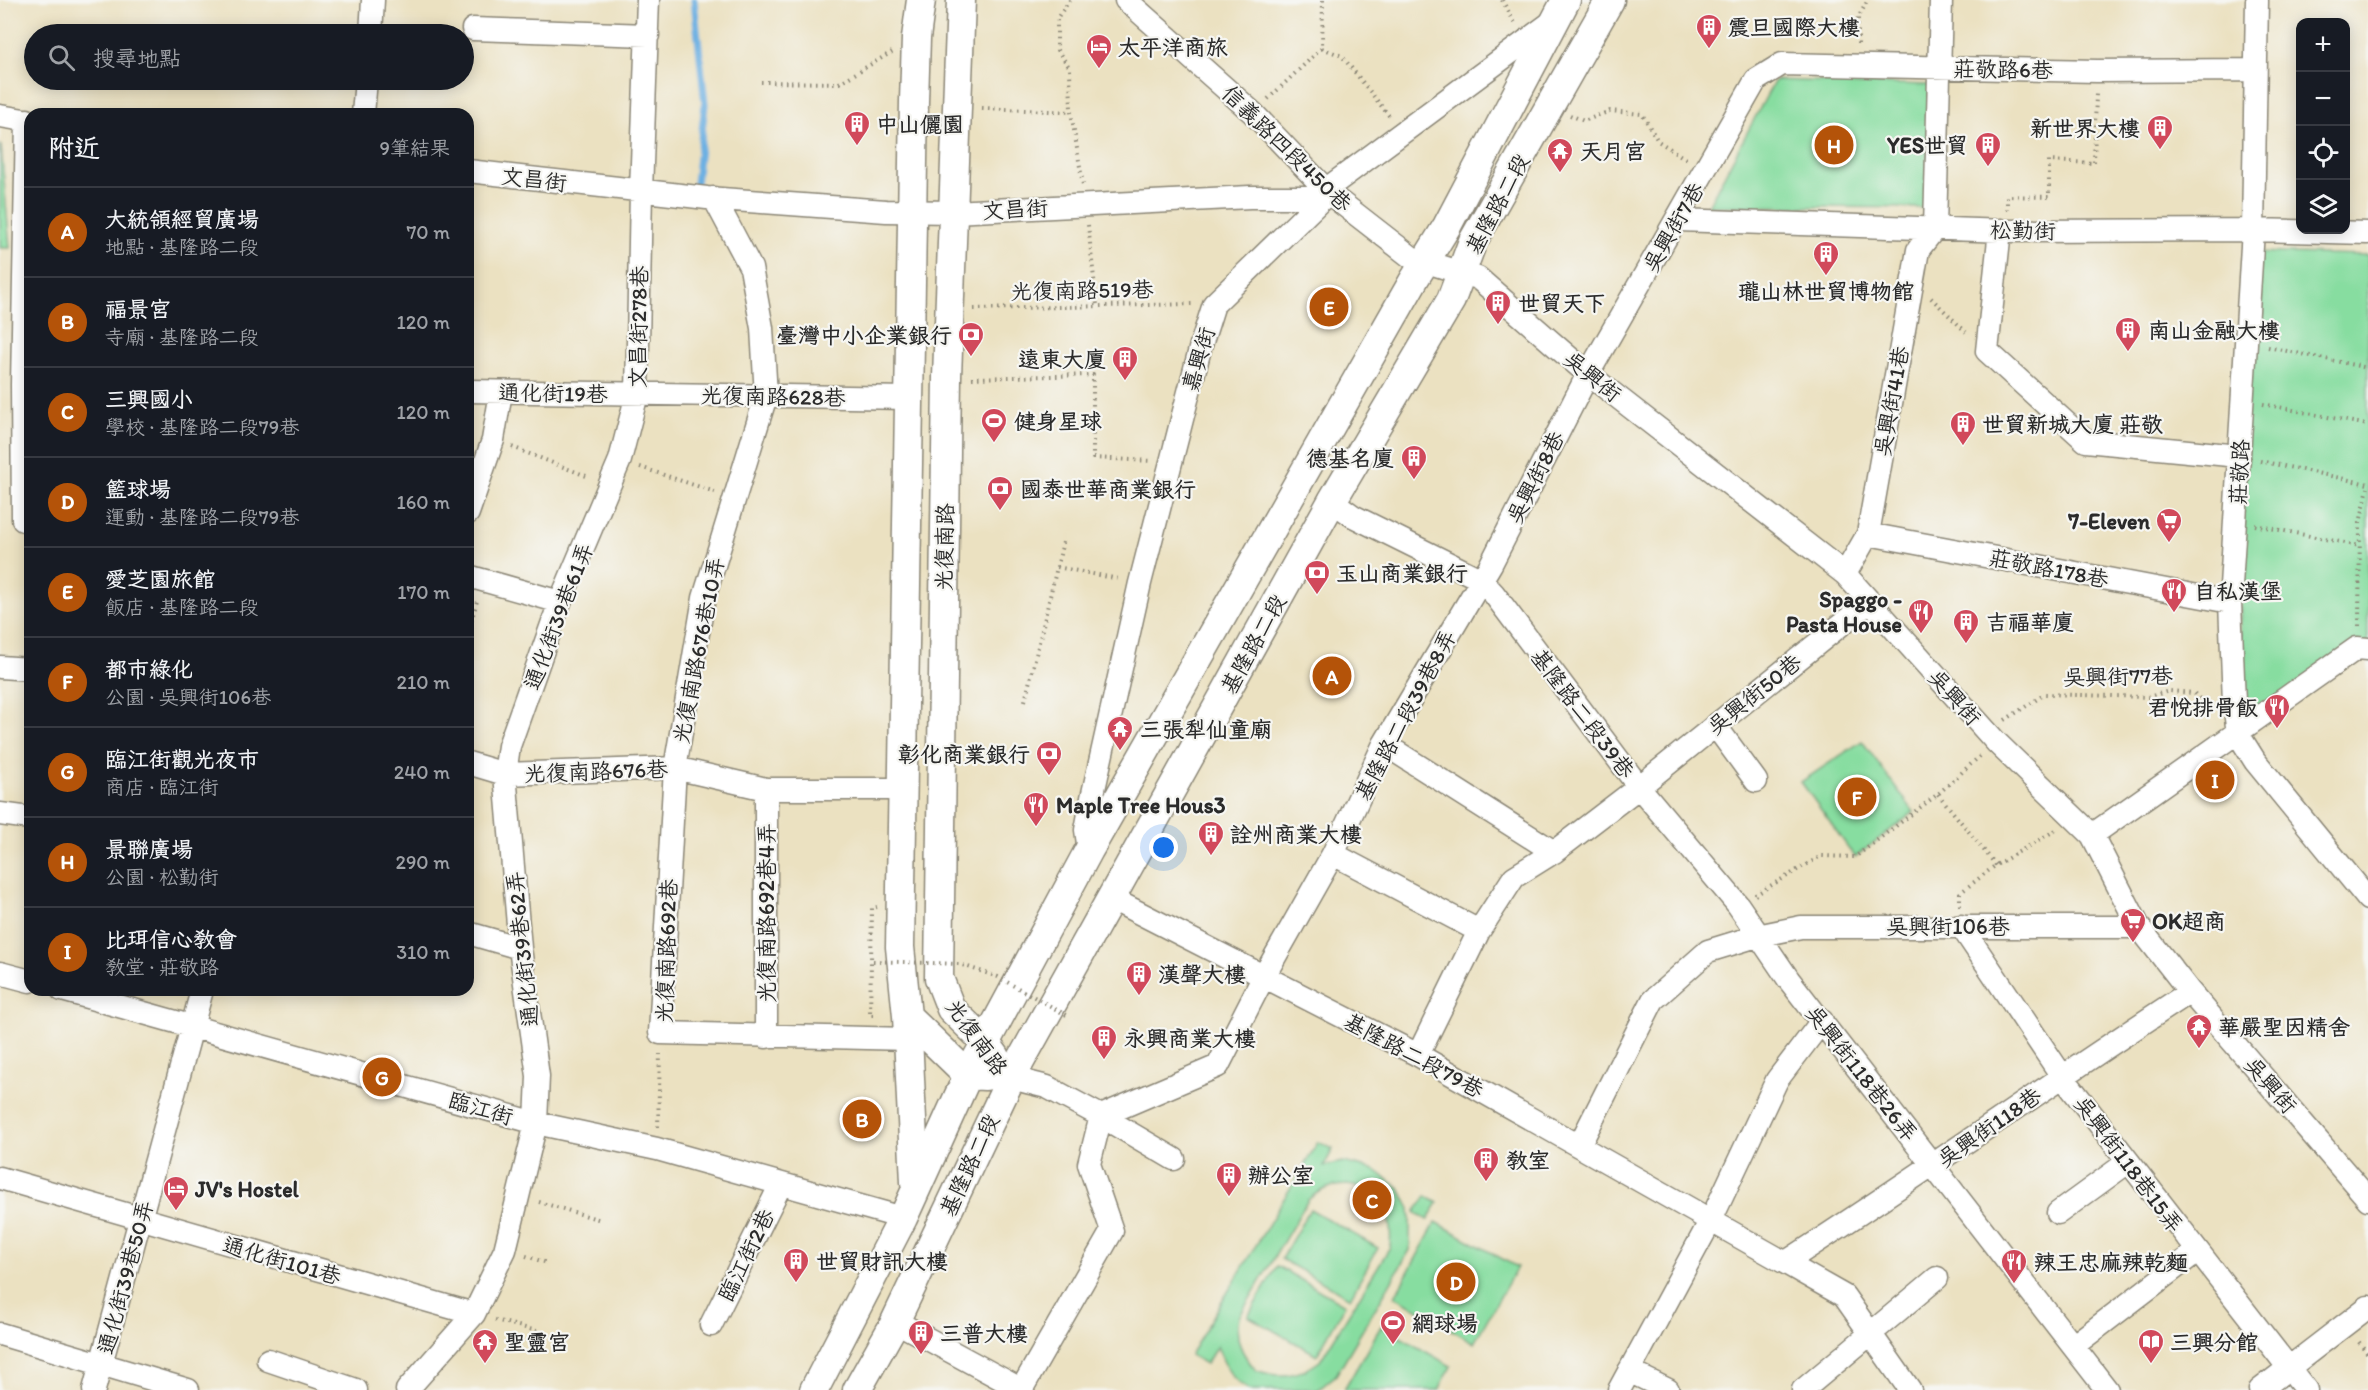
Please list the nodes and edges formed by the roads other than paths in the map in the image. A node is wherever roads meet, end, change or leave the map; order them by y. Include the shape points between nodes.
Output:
1 (373, 0) edge
2 (648, 0) edge
3 (921, 0) edge
4 (962, 0) edge
5 (1126, 0) edge
6 (1610, 0) edge
7 (1941, 0) edge
8 (2257, 0) edge
9 (1561, 9) edge
10 (372, 24) edge
11 (474, 29) edge
12 (648, 35) junction
13 (1939, 68) junction
14 (2254, 70) junction
15 (1756, 80) joint
16 (365, 90) edge
17 (364, 108) edge
18 (0, 116) edge
19 (24, 119) edge
20 (474, 172) edge
21 (641, 191) junction
22 (1325, 194) junction
23 (710, 198) junction
24 (912, 211) junction
25 (953, 212) junction
26 (1678, 220) junction
27 (1935, 228) junction
28 (2253, 230) junction
29 (2004, 231) junction
30 (2368, 233) edge
31 (1425, 261) junction
32 (1461, 273) junction
33 (24, 304) edge
34 (1588, 374) junction
35 (17, 384) edge
36 (474, 391) edge
37 (501, 392) junction
38 (637, 394) junction
39 (766, 396) junction
40 (909, 398) junction
41 (2239, 456) junction
42 (620, 460) joint
43 (24, 479) edge
44 (474, 495) edge
45 (1332, 501) junction
46 (1868, 534) junction
47 (1845, 574) junction
48 (475, 578) edge
49 (1480, 579) junction
50 (560, 602) junction
51 (2230, 602) junction
52 (1868, 603) junction
53 (2362, 648) edge
54 (0, 667) edge
55 (24, 669) edge
56 (1715, 725) junction
57 (2238, 734) junction
58 (1384, 744) junction
59 (474, 765) edge
60 (675, 768) junction
61 (505, 774) junction
62 (1756, 782) dead end
63 (1639, 787) junction
64 (766, 789) junction
65 (901, 789) junction
66 (0, 814) edge
67 (24, 817) edge
68 (2092, 835) junction
69 (1089, 850) junction
70 (1554, 852) junction
71 (1333, 854) junction
72 (1112, 899) junction
73 (2368, 899) edge
74 (1961, 926) junction
75 (2139, 927) junction
76 (1479, 932) junction
77 (474, 935) edge
78 (1757, 936) junction
79 (520, 948) junction
80 (0, 973) edge
81 (1264, 975) junction
82 (24, 979) edge
83 (1789, 980) joint
84 (2190, 992) junction
85 (84, 996) edge
86 (200, 996) edge
87 (1822, 1022) junction
88 (192, 1026) junction
89 (907, 1027) junction
90 (766, 1037) junction
91 (985, 1042) junction
92 (1418, 1055) junction
93 (968, 1075) junction
94 (2062, 1076) junction
95 (1011, 1078) junction
96 (1101, 1116) junction
97 (536, 1123) junction
98 (1579, 1146) junction
99 (1174, 1159) dead end
100 (2128, 1162) junction
101 (1935, 1166) junction
102 (0, 1178) edge
103 (781, 1184) junction
104 (915, 1186) junction
105 (2368, 1199) edge
106 (2058, 1213) dead end
107 (903, 1218) junction
108 (139, 1220) junction
109 (1711, 1220) junction
110 (2196, 1252) junction
111 (1786, 1262) junction
112 (1937, 1278) dead end
113 (2368, 1307) edge
114 (474, 1314) junction
115 (711, 1325) dead end
116 (893, 1326) junction
117 (0, 1334) edge
118 (1871, 1335) junction
119 (2073, 1346) junction
120 (268, 1360) dead end
121 (102, 1364) junction
122 (2289, 1366) junction
123 (983, 1381) edge
124 (1624, 1381) edge
125 (94, 1390) edge
126 (188, 1390) edge
127 (356, 1390) edge
128 (407, 1390) edge
129 (814, 1390) edge
130 (857, 1390) edge
131 (1022, 1390) edge
132 (1668, 1390) edge
133 (1803, 1390) edge
134 (1910, 1390) edge
135 (2107, 1390) edge
136 (2260, 1390) edge
137 (2306, 1390) edge

1 - 10 street
2 - 12 street, 文昌街278巷
3 - 24 main road, 光復南路 via 916,39
4 - 25 main road, 光復南路
5 - 22 street, 信義路四段450巷 via 1253,113
6 - 32 main road, 基隆路二段 via 1473,241
7 - 13 street
8 - 14 street, 莊敬路
9 - 22 street, 嘉興街
9 - 31 main road, 基隆路二段
11 - 12 street
12 - 21 street, 文昌街278巷
13 - 14 street, 莊敬路6巷
13 - 15 street, 莊敬路6巷 via 1782,64
13 - 27 street
14 - 28 street, 莊敬路
15 - 26 street, 吳興街7巷
16 - 17 street
18 - 19 street
20 - 21 street, 文昌街
21 - 23 street, 文昌街
21 - 38 street, 文昌街278巷
22 - 25 street, 文昌街
22 - 31 street, 信義路四段450巷 via 1411,257
22 - 69 street, 嘉興街 via 1215,304 1140,583 1090,808 1086,830
23 - 24 street, 文昌街
23 - 39 street via 751,268 762,328
24 - 25 street, 文昌街
24 - 40 main road, 光復南路
25 - 91 main road, 光復南路 via 939,978 951,1009
26 - 27 street, 松勤街
26 - 34 street, 吳興街7巷
27 - 29 street, 松勤街
27 - 46 street, 吳興街41巷 via 1918,250
28 - 29 street, 松勤街
28 - 30 street, 松勤街
28 - 41 street, 莊敬路
29 - 41 street via 1987,351 2086,441
31 - 32 street, 信義路四段450巷
31 - 69 main road, 基隆路二段
32 - 34 street, 吳興街 via 1478,279
32 - 45 main road, 基隆路二段 via 1451,300
33 - 35 street
34 - 47 street, 吳興街
34 - 49 street, 吳興街8巷
35 - 43 street
36 - 37 street, 通化街19巷
37 - 38 street, 通化街19巷
37 - 44 street via 493,440
38 - 39 street, 光復南路628巷
38 - 42 street, 文昌街278巷
39 - 40 street, 光復南路628巷
39 - 60 street, 光復南路676巷10弄 via 704,598
40 - 65 main road, 光復南路
41 - 51 street, 莊敬路
42 - 50 street, 通化街39巷61弄
45 - 49 street, 基隆路二段39巷 via 1353,516
45 - 72 main road, 基隆路二段
46 - 47 street, 吳興街41巷
46 - 51 street, 莊敬路178巷
47 - 52 street, 吳興街
48 - 50 street
49 - 58 street, 基隆路二段39巷8弄
49 - 63 street, 基隆路二段39巷
50 - 61 street, 通化街39巷61弄 via 508,746
51 - 57 street, 莊敬路
52 - 56 street, 吳興街50巷
52 - 68 street, 吳興街 via 1991,737
53 - 57 street
54 - 55 street
56 - 62 street
56 - 63 street, 吳興街50巷
57 - 68 street
57 - 73 street, 莊敬路 via 2255,761
58 - 70 street
58 - 71 street, 基隆路二段39巷8弄
59 - 61 street, 光復南路676巷
60 - 61 street, 光復南路676巷
60 - 64 street, 光復南路676巷
60 - 90 street, 光復南路692巷 via 660,1033
61 - 79 street, 通化街39巷62弄
63 - 70 street, 吳興街50巷
63 - 78 street, 基隆路二段39巷 via 1737,905
64 - 65 street, 光復南路676巷
64 - 90 street, 光復南路692巷4弄
65 - 89 main road, 光復南路 via 900,947
66 - 67 street
68 - 75 street, 吳興街
69 - 91 main road, 基隆路二段
70 - 76 street, 吳興街50巷 via 1514,877
71 - 76 street
71 - 81 street, 基隆路二段39巷8弄
72 - 81 street, 基隆路二段79巷
72 - 95 main road, 基隆路二段
74 - 75 street, 吳興街106巷
74 - 78 street, 吳興街106巷 via 1801,927
74 - 94 street, 吳興街118巷15弄
75 - 84 street, 吳興街
76 - 92 street, 吳興街50巷
77 - 79 street
78 - 83 street, 基隆路二段39巷
78 - 98 street, 吳興街106巷 via 1708,951 1653,1000
79 - 97 street, 通化街39巷62弄 via 538,1076
80 - 82 street
81 - 92 street, 基隆路二段79巷
81 - 96 street, 基隆路二段39巷8弄 via 1218,1065
83 - 87 street, 吳興街118巷26弄
84 - 94 street, 吳興街118巷
84 - 105 street, 吳興街
85 - 88 street, 臨江街
86 - 88 street, 通化街39巷50弄
87 - 101 street, 吳興街118巷26弄
87 - 109 street via 1777,1080
88 - 97 street, 臨江街
88 - 108 street, 通化街39巷50弄
89 - 90 street, 光復南路692巷
89 - 93 main road, 光復南路
89 - 104 main road
91 - 93 main road, 基隆路二段
91 - 95 main road, 光復南路
92 - 98 street, 基隆路二段79巷
93 - 95 main road, 光復南路
93 - 104 main road, 基隆路二段
94 - 100 street, 吳興街118巷15弄
94 - 101 street, 吳興街118巷
95 - 96 street via 1047,1087
95 - 116 main road, 基隆路二段
96 - 99 street
96 - 131 street via 1089,1164 1112,1231
97 - 103 street, 臨江街 via 657,1149
97 - 114 street, 通化街39巷62弄 via 505,1250
98 - 109 street, 基隆路二段79巷
100 - 106 street
100 - 110 street, 吳興街118巷15弄
101 - 111 street, 吳興街118巷
101 - 119 street, 吳興街118巷26弄
102 - 108 street, 通化街101巷
103 - 107 street, 臨江街
103 - 115 street, 臨江街2巷
104 - 107 main road, 基隆路二段
107 - 129 main road, 基隆路二段
108 - 114 street, 通化街101巷
108 - 121 street, 通化街39巷50弄
109 - 111 street, 基隆路二段79巷
109 - 124 street
110 - 119 street
110 - 122 street, 吳興街118巷15弄
111 - 118 street, 基隆路二段79巷 via 1844,1296
112 - 118 street
113 - 122 street
114 - 128 street, 通化街39巷62弄
116 - 123 street via 904,1326
116 - 130 main road, 基隆路二段
117 - 121 street
118 - 133 street
118 - 134 street, 基隆路二段79巷
119 - 135 street, 吳興街118巷26弄
120 - 127 street
121 - 125 street, 通化街39巷50弄
121 - 126 street
122 - 136 street
122 - 137 street, 吳興街118巷15弄
123 - 131 street
124 - 132 street

